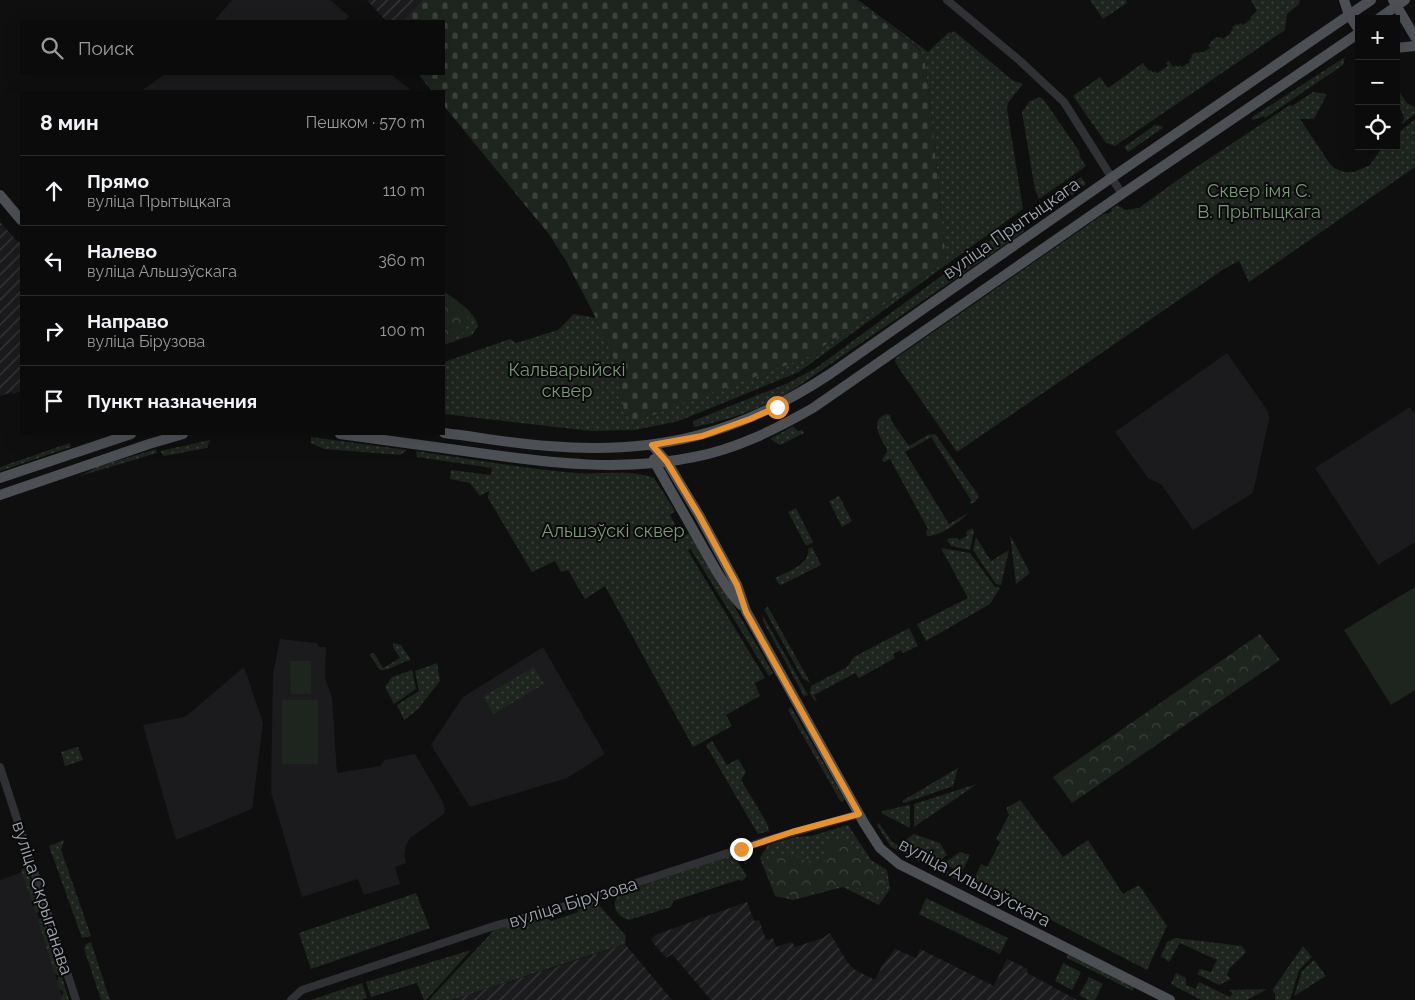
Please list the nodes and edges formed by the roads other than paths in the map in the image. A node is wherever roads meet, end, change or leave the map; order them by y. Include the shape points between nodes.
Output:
1 (947, 0) edge
2 (1344, 0) edge
3 (1372, 0) edge
4 (1398, 2) edge
5 (1349, 15) junction
6 (1383, 15) edge
7 (1355, 25) edge
8 (1355, 34) edge
9 (1415, 37) edge
10 (1415, 46) edge
11 (1400, 48) edge
12 (1111, 178) junction
13 (1122, 194) junction
14 (0, 195) edge
15 (20, 219) edge
16 (445, 433) edge
17 (128, 435) edge
18 (180, 435) edge
19 (348, 435) edge
20 (652, 445) junction
21 (667, 462) junction
22 (655, 463) junction
23 (0, 478) edge
24 (0, 495) edge
25 (744, 607) junction
26 (0, 767) edge
27 (859, 814) junction
28 (76, 1000) edge
29 (291, 1000) edge
30 (1170, 1000) edge

1 - 12 street via 1064,102
2 - 5 main road
3 - 5 main road, вуліца Прытыцкага
4 - 6 main road
4 - 9 main road
5 - 7 main road
5 - 12 main road, вуліца Прытыцкага
8 - 13 main road, вуліца Прытыцкага
10 - 11 main road
12 - 13 street
12 - 20 main road, вуліца Прытыцкага via 800,394 728,427
13 - 21 main road, вуліца Прытыцкага via 813,408 783,425 728,448
14 - 15 main road
16 - 20 main road, вуліца Прытыцкага via 574,448
17 - 23 main road
18 - 24 main road
19 - 22 main road, вуліца Прытыцкага via 571,464
20 - 21 main road, вуліца Альшэўскага
20 - 22 main road, вуліца Альшэўскага
21 - 22 main road, вуліца Прытыцкага
21 - 25 main road, вуліца Альшэўскага via 737,585
22 - 25 main road, вуліца Альшэўскага via 717,572
25 - 27 main road, вуліца Альшэўскага
26 - 28 street, вуліца Скрыганава
27 - 29 street, вуліца Бірузова via 497,925 302,990
27 - 30 main road, вуліца Альшэўскага via 880,848 899,864

